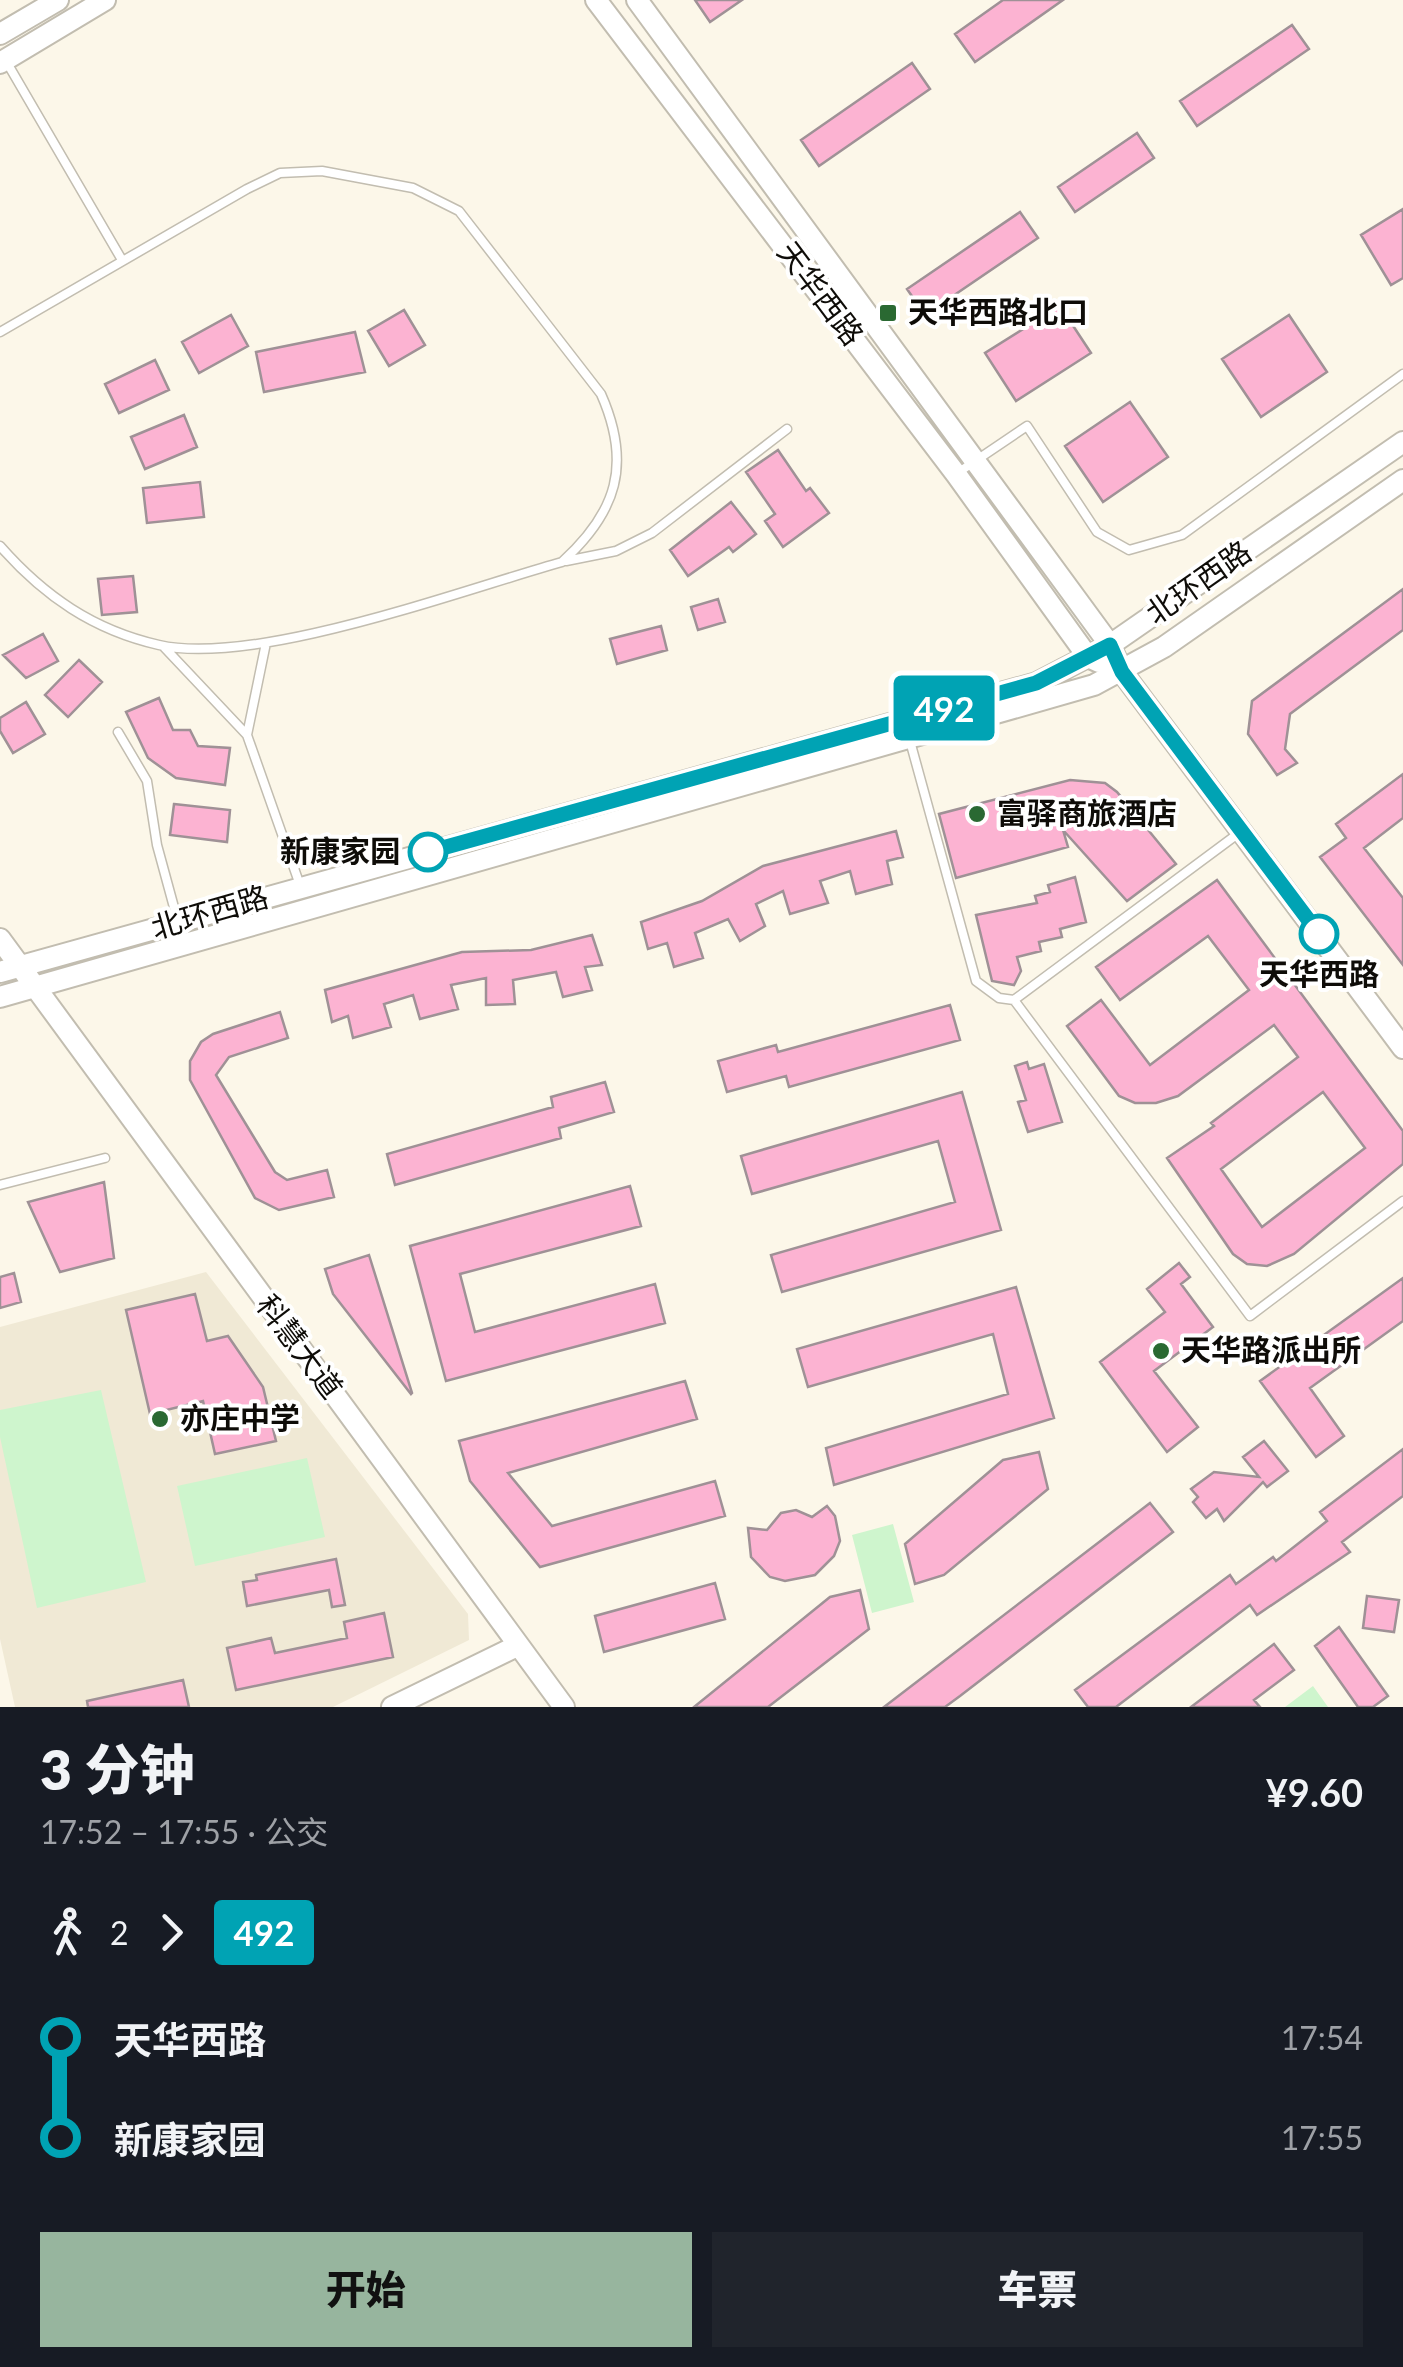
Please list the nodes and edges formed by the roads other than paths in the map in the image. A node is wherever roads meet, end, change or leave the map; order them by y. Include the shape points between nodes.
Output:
1 (58, 0) edge
2 (105, 0) edge
3 (596, 0) edge
4 (637, 0) edge
5 (0, 34) edge
6 (3, 61) edge
7 (122, 260) junction
8 (0, 332) edge
9 (1403, 374) edge
10 (787, 429) dead end
11 (1403, 442) edge
12 (976, 459) junction
13 (956, 474) junction
14 (1403, 480) edge
15 (0, 546) edge
16 (562, 562) junction
17 (266, 643) junction
18 (1110, 645) junction
19 (163, 646) junction
20 (1088, 658) junction
21 (1122, 672) junction
22 (118, 732) dead end
23 (248, 736) junction
24 (910, 741) junction
25 (1241, 831) junction
26 (301, 888) junction
27 (178, 922) junction
28 (0, 938) edge
29 (7, 971) edge
30 (33, 988) junction
31 (0, 997) edge
32 (1014, 1000) junction
33 (1403, 1048) edge
34 (105, 1158) dead end
35 (0, 1185) edge
36 (1403, 1202) edge
37 (517, 1646) junction
38 (392, 1707) edge
39 (564, 1707) edge

1 - 5 street
2 - 6 street
3 - 13 street, 天华西路
4 - 12 street, 天华西路
6 - 7 lane
7 - 8 lane
7 - 16 lane via 280,173 369,176 459,210 601,394 616,426 618,469 610,502 593,534
9 - 12 lane via 1182,534 1128,550 1097,532 1028,426
10 - 16 lane via 652,533 616,551
11 - 18 street, 北环西路
12 - 13 lane
12 - 18 street, 天华西路
13 - 20 street, 天华西路
14 - 21 street, 北环西路
15 - 19 lane via 66,608
16 - 17 lane
17 - 19 lane
17 - 23 lane
18 - 20 street, 北环西路
18 - 21 street, 天华西路
19 - 23 lane
20 - 21 street
20 - 26 street, 北环西路 via 1036,683
21 - 24 street, 北环西路 via 1054,700
21 - 25 street, 天华西路
22 - 27 lane via 147,780
23 - 26 lane
24 - 30 street, 北环西路
24 - 32 lane via 976,981
25 - 32 lane
25 - 33 street, 天华西路
26 - 27 street, 北环西路
27 - 29 street, 北环西路
28 - 29 street, 科慧大道
29 - 30 street, 科慧大道
30 - 31 street, 北环西路
30 - 37 street, 科慧大道
32 - 36 lane via 1250,1316
34 - 35 lane
37 - 38 street
37 - 39 street, 科慧大道

